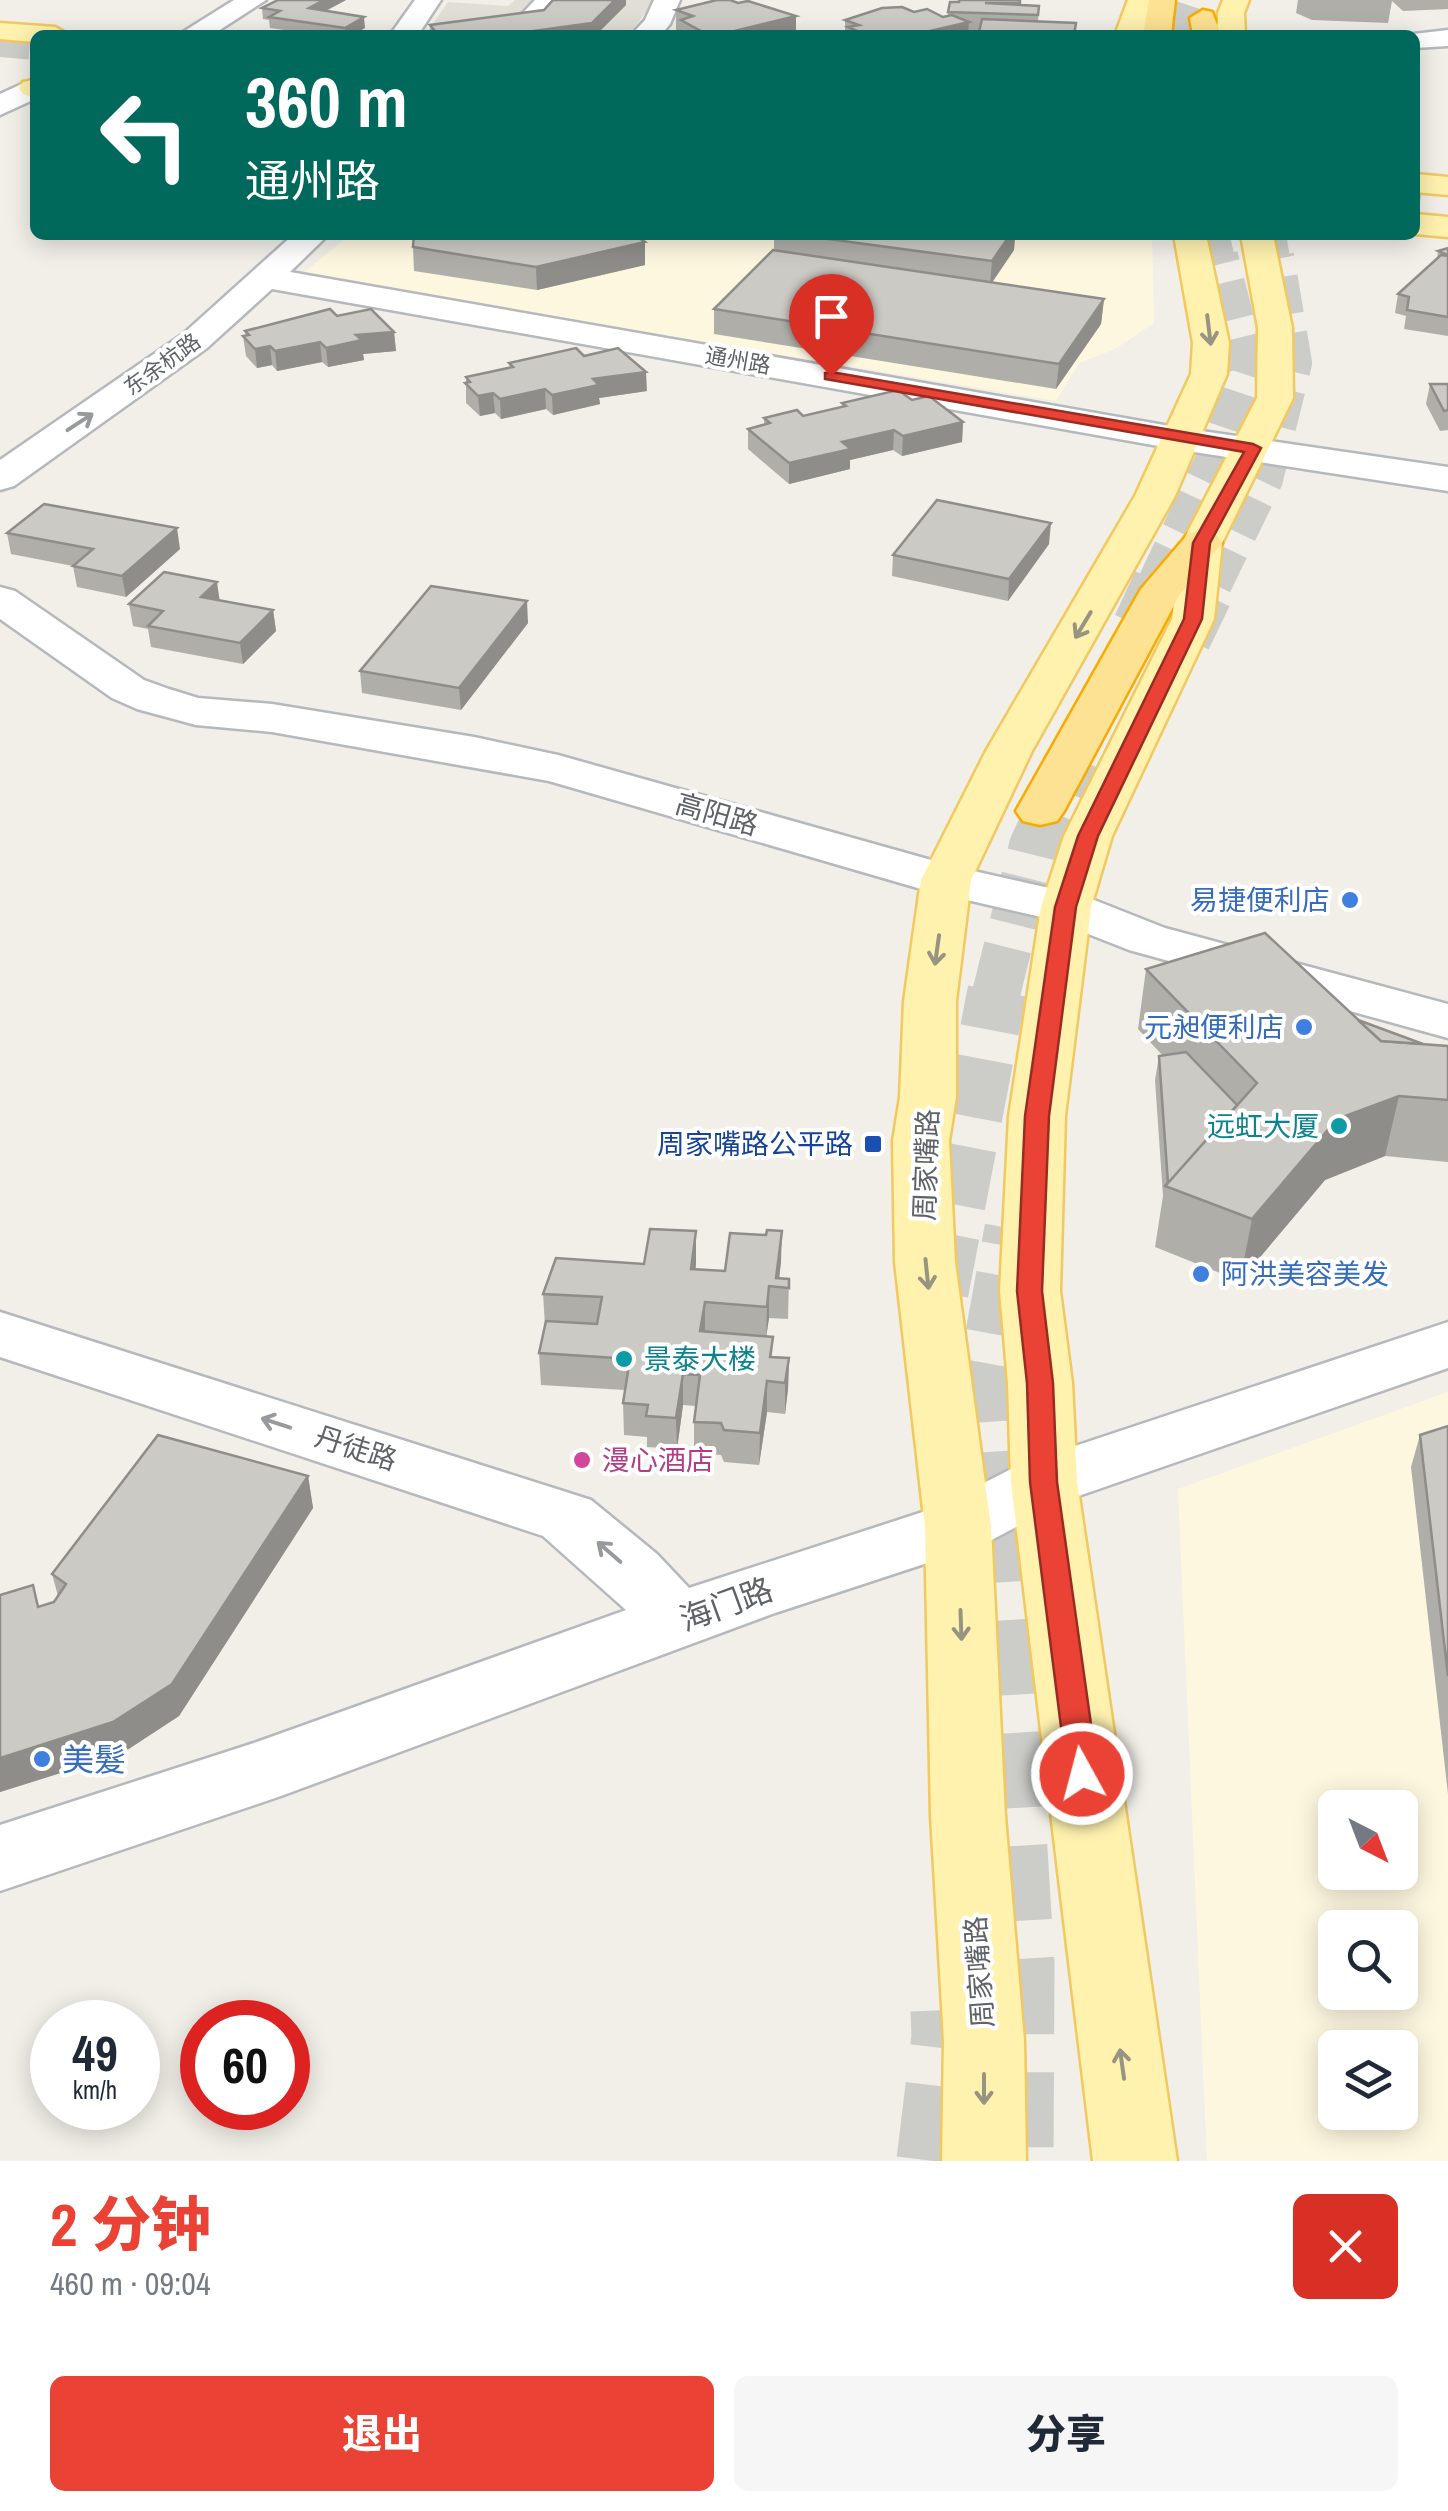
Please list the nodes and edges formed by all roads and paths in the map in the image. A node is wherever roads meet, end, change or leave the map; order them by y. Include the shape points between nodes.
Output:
1 (253, 0) edge
2 (428, 0) edge
3 (667, 0) edge
4 (1141, 0) edge
5 (1162, 0) edge
6 (1236, 0) edge
7 (200, 30) edge
8 (407, 30) edge
9 (650, 30) edge
10 (1131, 30) edge
11 (1158, 30) edge
12 (1231, 30) edge
13 (0, 35) edge
14 (30, 35) edge
15 (1448, 38) edge
16 (1420, 40) edge
17 (30, 69) edge
18 (30, 75) edge
19 (0, 106) edge
20 (1431, 201) edge
21 (1448, 227) edge
22 (306, 240) edge
23 (1191, 240) tunnel mouth
24 (1258, 240) tunnel mouth
25 (264, 278) junction
26 (1181, 439) junction
27 (1253, 448) junction
28 (0, 478) edge
29 (1448, 479) edge
30 (1202, 543) junction
31 (0, 600) edge
32 (1040, 811) dead end
33 (946, 880) junction
34 (1066, 907) junction
35 (1448, 1021) edge
36 (0, 1334) edge
37 (1448, 1344) edge
38 (1044, 1482) junction
39 (958, 1527) junction
40 (678, 1621) junction
41 (0, 1858) edge
42 (984, 2161) edge
43 (1135, 2161) edge

1 - 7 street
2 - 8 street
3 - 9 street
4 - 10 main road
5 - 11 highway
6 - 12 main road
13 - 14 main road
13 - 17 main road
15 - 16 street
18 - 19 street
20 - 21 main road
22 - 25 street, 东余杭路
23 -> 26 main road, 周家嘴路 via 1212,343 1208,374
24 - 27 main road via 1278,371 1275,398
25 - 26 street, 通州路
28 -> 25 street, 东余杭路 via 169,361
26 - 27 street, 通州路
26 -> 33 main road, 周家嘴路 via 1137,529 1009,750
27 - 29 street, 通州路
27 - 30 main road
30 - 32 highway via 1162,589
30 - 34 main road via 1193,619 1088,836
31 - 33 street, 高阳路 via 139,695 196,711 272,718 558,769
33 - 34 street, 高阳路
33 -> 39 main road, 周家嘴路 via 921,1141 925,1262
34 - 35 street, 高阳路 via 1147,938
34 - 38 main road via 1037,1116 1030,1291
40 -> 36 street, 丹徒路 via 567,1518
37 - 38 street, 海门路
38 - 39 street, 海门路
43 -> 38 main road
39 - 40 street, 海门路
39 -> 42 main road, 周家嘴路
40 - 41 street, 海门路

